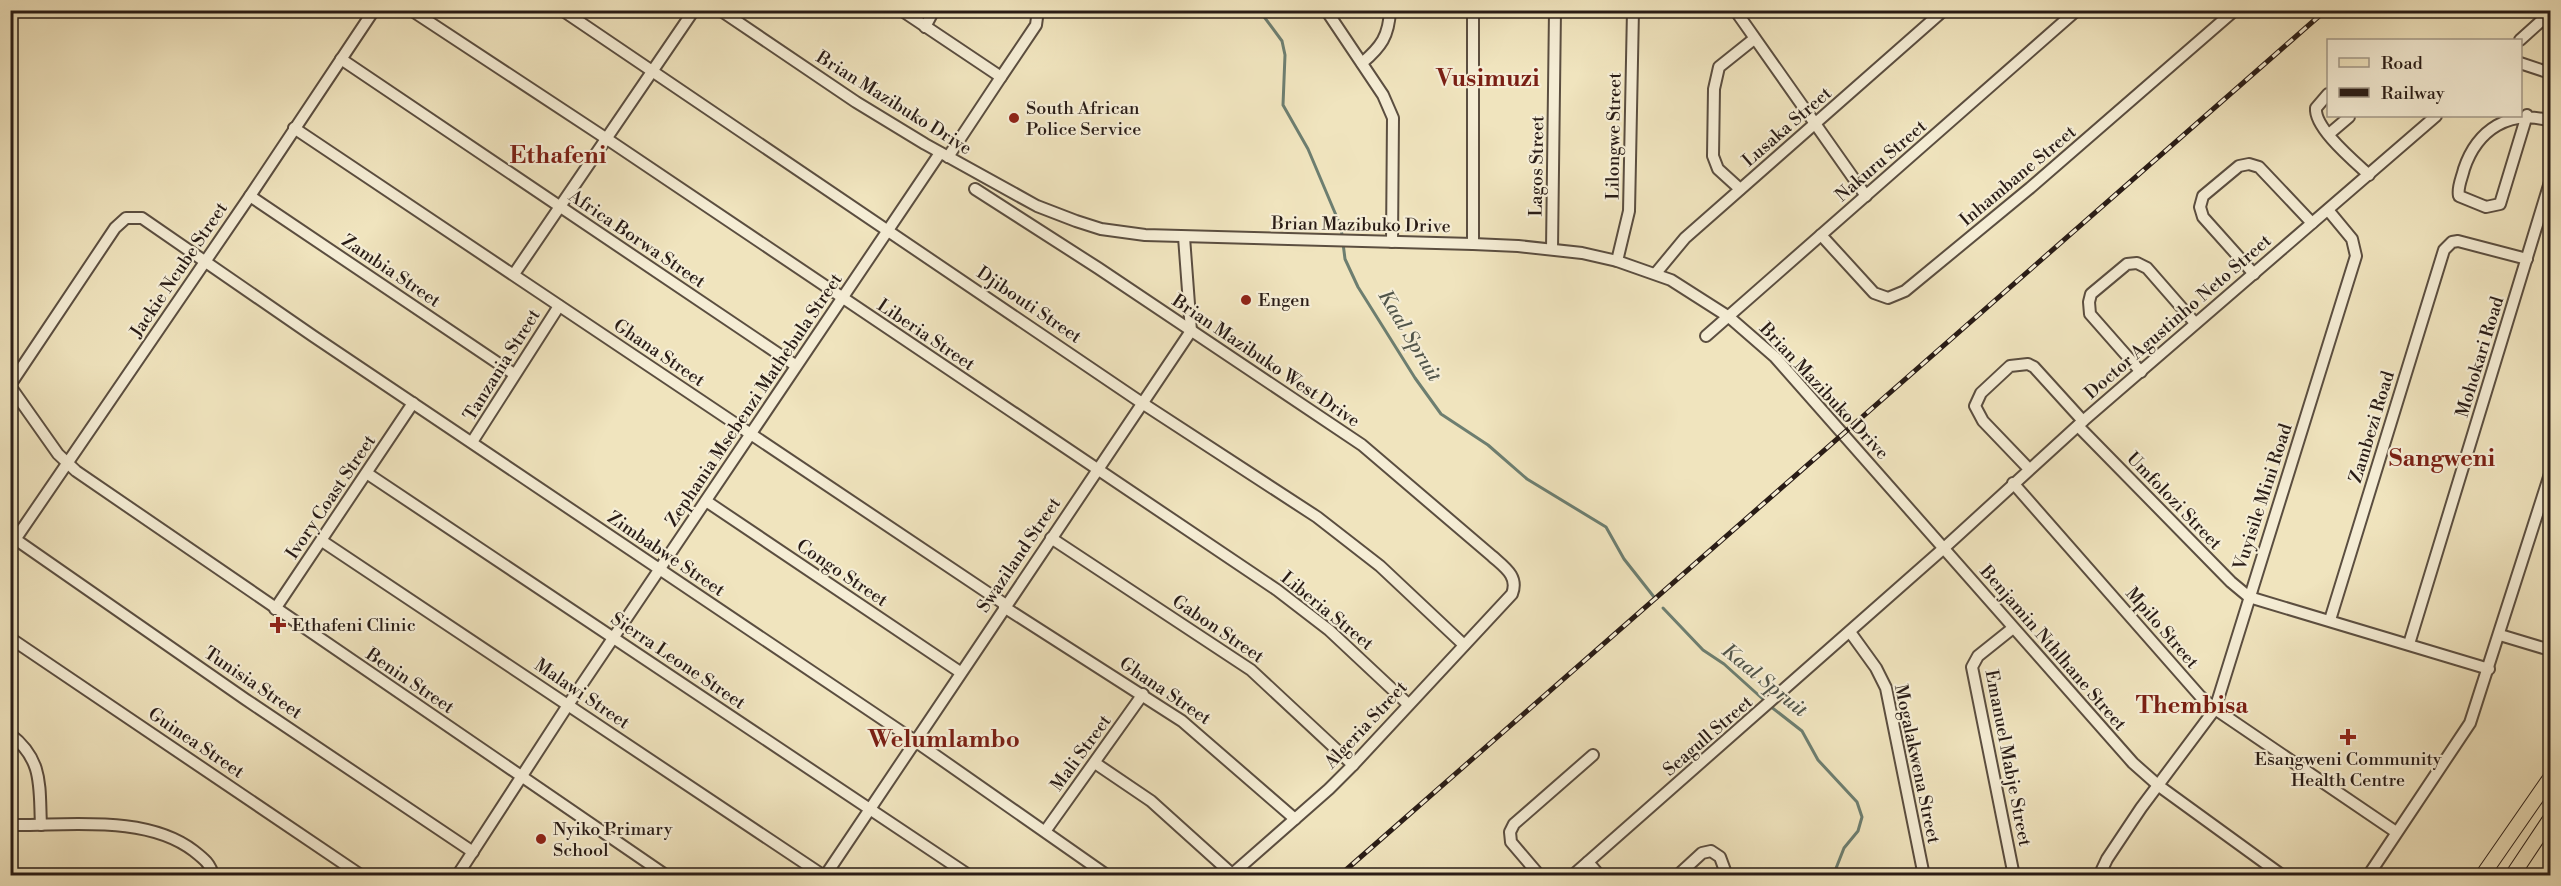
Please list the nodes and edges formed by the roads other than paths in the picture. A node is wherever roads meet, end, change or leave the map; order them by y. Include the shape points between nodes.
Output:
1 (374, 10) edge
2 (411, 10) edge
3 (562, 10) edge
4 (694, 10) edge
5 (720, 10) edge
6 (901, 10) edge
7 (934, 10) edge
8 (1038, 10) edge
9 (1326, 10) edge
10 (1390, 10) edge
11 (1473, 10) edge
12 (1555, 10) edge
13 (1633, 10) edge
14 (1735, 10) edge
15 (1944, 10) edge
16 (2077, 10) edge
17 (2235, 10) edge
18 (2550, 13) edge
19 (924, 27) junction
20 (1754, 39) junction
21 (2521, 39) edge
22 (340, 59) junction
23 (1362, 63) junction
24 (2522, 64) edge
25 (652, 71) junction
26 (2550, 73) edge
27 (1001, 77) junction
28 (2327, 95) edge
29 (2527, 115) junction
30 (2349, 117) edge
31 (2435, 117) edge
32 (2521, 117) edge
33 (2522, 117) edge
34 (2550, 121) edge
35 (1815, 125) junction
36 (294, 128) junction
37 (2329, 134) junction
38 (607, 139) junction
39 (944, 155) junction
40 (2368, 175) junction
41 (2550, 182) edge
42 (975, 189) dead end
43 (1740, 189) junction
44 (250, 196) junction
45 (1866, 196) junction
46 (560, 207) junction
47 (2328, 210) junction
48 (2312, 223) junction
49 (887, 229) junction
50 (1821, 235) junction
51 (1184, 237) junction
52 (1392, 242) junction
53 (1473, 244) junction
54 (1552, 249) junction
55 (2527, 259) junction
56 (204, 261) junction
57 (1617, 261) junction
58 (1656, 273) junction
59 (514, 274) junction
60 (2254, 274) junction
61 (841, 298) junction
62 (559, 306) junction
63 (1729, 317) junction
64 (2195, 323) junction
65 (1191, 331) junction
66 (1707, 336) dead end
67 (795, 365) junction
68 (2141, 372) junction
69 (514, 374) junction
70 (10, 386) edge
71 (413, 403) junction
72 (1142, 403) junction
73 (2080, 423) junction
74 (750, 434) junction
75 (472, 442) junction
76 (67, 465) junction
77 (2029, 469) junction
78 (1096, 470) junction
79 (368, 474) junction
80 (2550, 474) edge
81 (2013, 483) junction
82 (706, 501) junction
83 (1051, 538) junction
84 (322, 541) junction
85 (13, 543) edge
86 (1944, 548) junction
87 (660, 570) junction
88 (1515, 587) joint
89 (2249, 597) junction
90 (1005, 606) junction
91 (275, 609) junction
92 (2330, 620) junction
93 (2013, 628) junction
94 (1850, 632) junction
95 (2500, 635) junction
96 (10, 638) edge
97 (614, 638) junction
98 (2409, 644) junction
99 (1464, 645) junction
100 (2550, 650) edge
101 (2489, 669) junction
102 (960, 672) junction
103 (1143, 694) junction
104 (1408, 704) junction
105 (568, 705) junction
106 (2216, 709) junction
107 (10, 734) edge
108 (915, 741) junction
109 (1593, 755) dead end
110 (1095, 763) junction
111 (1353, 765) junction
112 (520, 777) junction
113 (2550, 778) edge
114 (2159, 786) junction
115 (868, 809) junction
116 (1295, 819) junction
117 (2550, 819) edge
118 (10, 825) edge
119 (41, 825) junction
120 (1046, 830) junction
121 (2396, 832) junction
122 (473, 852) junction
123 (1588, 862) junction
124 (1231, 875) edge
125 (213, 876) edge
126 (362, 876) edge
127 (457, 876) edge
128 (667, 876) edge
129 (824, 876) edge
130 (970, 876) edge
131 (1108, 876) edge
132 (1540, 876) edge
133 (1572, 876) edge
134 (1600, 876) edge
135 (1677, 876) edge
136 (1727, 876) edge
137 (1924, 876) edge
138 (2014, 876) edge
139 (2099, 876) edge
140 (2283, 876) edge
141 (2368, 876) edge
142 (2482, 876) edge
143 (2512, 876) edge

1 - 22 street, Jackie Ncube Street
2 - 38 street, Liberia Street
3 - 25 street, Djibouti Street
4 - 25 street
5 - 39 street, Brian Mazibuko Drive via 856,102
6 - 19 street
7 - 19 street
8 - 27 street, Zephania Msebenzi Mathebula Street via 1036,25
9 - 23 street
10 - 23 street via 1386,37
11 - 53 street
12 - 54 street, Lagos Street
13 - 57 street, Lilongwe Street via 1629,211
14 - 20 street
15 - 35 street, Lusaka Street
16 - 45 street, Nakuru Street
17 - 50 street, Inhambane Street via 2030,188 1896,296 1881,297 1874,293
18 - 21 street
19 - 27 street
20 - 35 street
20 - 43 street via 1719,67 1714,89 1713,156 1719,169
22 - 36 street, Jackie Ncube Street
22 - 46 street, Africa Borwa Street
23 - 52 street via 1393,118
24 - 26 street
25 - 38 street
25 - 49 street, Djibouti Street
27 - 39 street, Zephania Msebenzi Mathebula Street
28 - 37 street via 2316,112
29 - 32 street via 2500,204 2486,207 2459,196 2467,161 2477,142 2499,125
29 - 33 street
29 - 34 street
30 - 37 street
31 - 40 street, Doctor Agustinho Neto Street
35 - 43 street, Lusaka Street
35 - 45 street
36 - 44 street, Jackie Ncube Street
36 - 59 street, Ghana Street
37 - 40 street
38 - 46 street
38 - 61 street, Liberia Street
39 - 49 street, Zephania Msebenzi Mathebula Street
39 - 51 street, Brian Mazibuko Drive via 1037,206 1076,222 1125,233
40 - 47 street, Doctor Agustinho Neto Street
41 - 55 street, Mohokari Road
42 - 65 street, Brian Mazibuko West Drive
43 - 58 street, Lusaka Street via 1685,238
44 - 56 street, Jackie Ncube Street
44 - 69 street, Zambia Street
45 - 50 street, Nakuru Street
46 - 59 street
46 - 67 street, Africa Borwa Street
47 - 48 street, Doctor Agustinho Neto Street
47 - 89 street, Vuyisile Mini Road via 2352,239 2356,256
48 - 60 street, Doctor Agustinho Neto Street
48 - 60 street via 2254,165 2239,166 2203,196 2203,218
49 - 61 street, Zephania Msebenzi Mathebula Street
49 - 72 street, Djibouti Street
50 - 63 street, Nakuru Street
51 - 52 street, Brian Mazibuko Drive
51 - 65 street
52 - 53 street, Brian Mazibuko Drive
53 - 54 street, Brian Mazibuko Drive
54 - 57 street, Brian Mazibuko Drive
55 - 92 street, Zambezi Road via 2465,242 2447,245
55 - 98 street, Mohokari Road
56 - 70 street, Zimbabwe Street via 142,218 126,218 115,228
56 - 71 street, Zimbabwe Street
56 - 76 street, Jackie Ncube Street
57 - 58 street, Brian Mazibuko Drive
58 - 63 street, Brian Mazibuko Drive
59 - 62 street, Ghana Street
60 - 64 street, Doctor Agustinho Neto Street
61 - 67 street, Zephania Msebenzi Mathebula Street
61 - 78 street, Liberia Street
62 - 69 street, Tanzania Street
62 - 74 street, Ghana Street
63 - 66 street, Nakuru Street
63 - 86 street, Brian Mazibuko Drive via 1782,364
64 - 68 street, Doctor Agustinho Neto Street
64 - 68 street via 2147,267 2137,263 2127,264 2091,294 2090,314
65 - 72 street, Swaziland Street
65 - 88 street, Brian Mazibuko West Drive via 1380,459 1503,566
67 - 74 street, Zephania Msebenzi Mathebula Street
68 - 73 street, Doctor Agustinho Neto Street
69 - 75 street, Tanzania Street
70 - 76 street, Benin Street
71 - 75 street, Zimbabwe Street
71 - 79 street, Ivory Coast Street
72 - 78 street, Swaziland Street
72 - 99 street, Djibouti Street via 1351,542
73 - 77 street, Doctor Agustinho Neto Street
73 - 77 street, Umfolozi Street via 2034,367 2022,363 2010,366 1981,393 1975,406 1983,421
73 - 89 street, Umfolozi Street via 2226,578
74 - 82 street, Zephania Msebenzi Mathebula Street
74 - 90 street, Ghana Street
75 - 87 street, Zimbabwe Street
76 - 85 street, Jackie Ncube Street
76 - 91 street, Benin Street
77 - 81 street, Doctor Agustinho Neto Street
78 - 83 street, Swaziland Street
78 - 104 street, Liberia Street via 1306,611
79 - 84 street, Ivory Coast Street
79 - 97 street, Sierra Leone Street
80 - 95 street
81 - 86 street, Doctor Agustinho Neto Street
81 - 106 street, Mpilo Street via 2200,696
82 - 87 street, Zephania Msebenzi Mathebula Street
82 - 102 street, Congo Street
83 - 90 street, Swaziland Street
83 - 111 street, Gabon Street via 1251,670
84 - 91 street, Ivory Coast Street
84 - 105 street, Malawi Street
85 - 122 street, Tunisia Street
86 - 93 street, Benjamin Nthlhane Street
86 - 94 street, Seagull Street
87 - 97 street, Zephania Msebenzi Mathebula Street
87 - 108 street, Zimbabwe Street
88 - 99 street, Algeria Street
89 - 92 street
89 - 106 street, Vuyisile Mini Road
90 - 102 street, Swaziland Street
90 - 103 street, Ghana Street
91 - 112 street, Benin Street
92 - 98 street
93 - 114 street, Benjamin Nthlhane Street via 2118,747
93 - 138 street, Emanuel Mabje Street via 1978,656 1972,674
94 - 123 street, Seagull Street
94 - 137 street, Mogalakwena Street via 1876,668 1888,694
95 - 100 street
95 - 101 street
96 - 126 street, Guinea Street
97 - 105 street, Zephania Msebenzi Mathebula Street
97 - 115 street, Sierra Leone Street
98 - 101 street
99 - 104 street, Algeria Street
101 - 121 street via 2461,740
102 - 108 street, Swaziland Street
103 - 110 street, Mali Street
103 - 116 street, Ghana Street via 1200,734
104 - 111 street, Algeria Street
105 - 112 street, Zephania Msebenzi Mathebula Street
105 - 129 street, Malawi Street
106 - 114 street, Vuyisile Mini Road
106 - 121 street, Mpilo Street
107 - 119 street via 28,751 37,767
108 - 115 street, Swaziland Street
108 - 120 street, Zimbabwe Street
109 - 132 street via 1514,824 1510,832 1511,842
110 - 120 street, Mali Street
110 - 124 street via 1151,801
111 - 116 street, Algeria Street
112 - 122 street, Zephania Msebenzi Mathebula Street
112 - 128 street, Benin Street
113 - 142 main road
114 - 139 street, Vuyisile Mini Road via 2124,833
114 - 140 street, Benjamin Nthlhane Street
115 - 129 street, Swaziland Street
115 - 130 street, Sierra Leone Street
116 - 124 street, Algeria Street
117 - 143 main road
118 - 119 street
119 - 125 street via 137,827 159,832 203,858
120 - 131 street, Zimbabwe Street
121 - 141 street
122 - 127 street, Zephania Msebenzi Mathebula Street
123 - 133 street, Seagull Street
123 - 134 street
135 - 136 street via 1702,853 1711,851 1720,857

